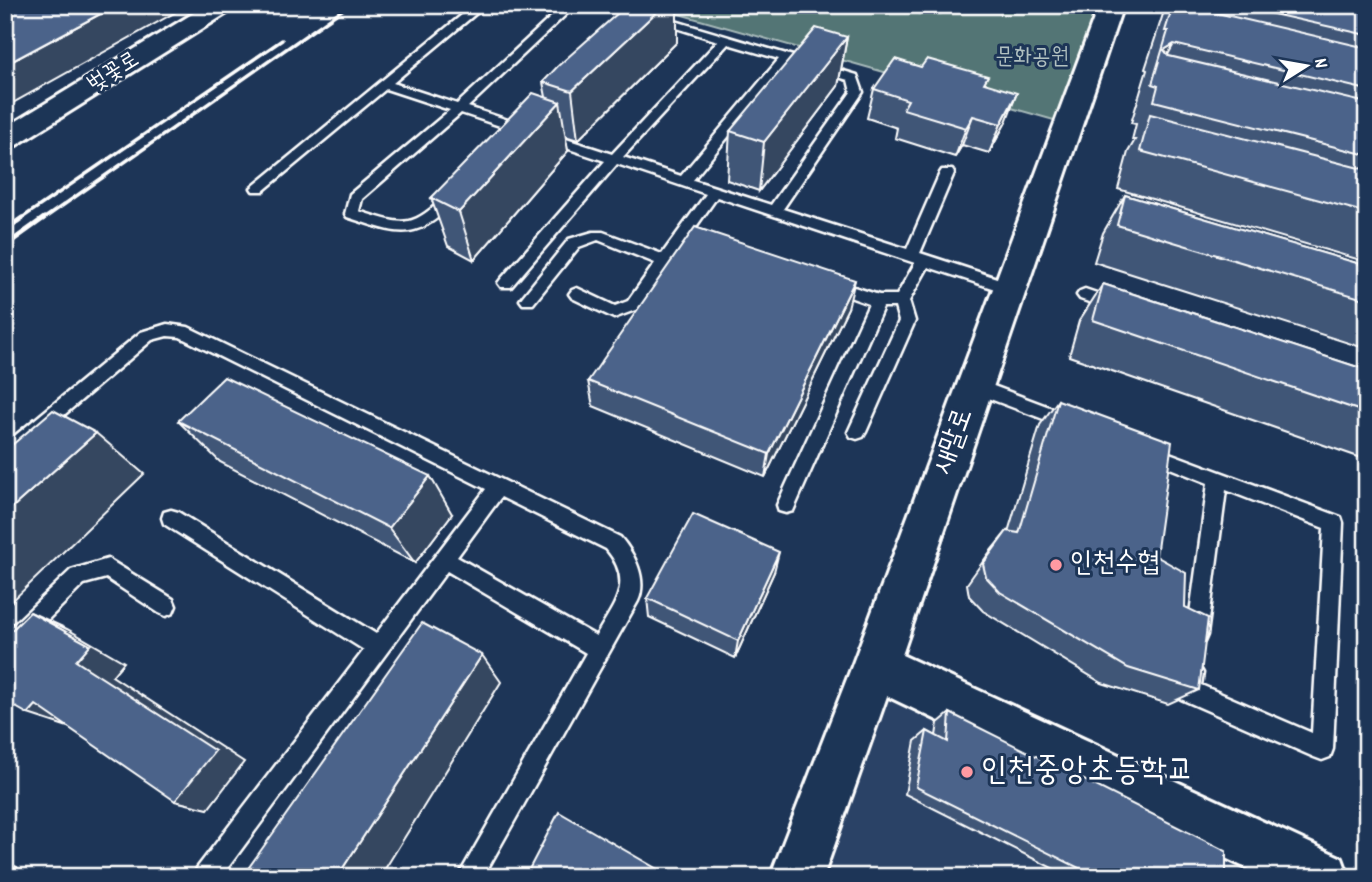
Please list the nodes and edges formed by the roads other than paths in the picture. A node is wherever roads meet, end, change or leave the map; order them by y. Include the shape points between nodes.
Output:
1 (224, 5) edge
2 (481, 5) edge
3 (571, 5) edge
4 (609, 5) edge
5 (1111, 5) edge
6 (726, 40) junction
7 (786, 58) junction
8 (384, 84) junction
9 (459, 108) junction
10 (5, 140) edge
11 (614, 159) junction
12 (947, 173) dead end
13 (684, 182) junction
14 (466, 184) edge
15 (258, 188) dead end
16 (714, 192) junction
17 (774, 211) junction
18 (917, 258) junction
19 (664, 261) junction
20 (813, 279) edge
21 (506, 283) dead end
22 (1010, 288) junction
23 (577, 294) dead end
24 (1085, 295) dead end
25 (528, 300) dead end
26 (878, 301) junction
27 (901, 301) junction
28 (1136, 312) edge
29 (975, 386) junction
30 (1090, 430) edge
31 (857, 432) dead end
32 (1128, 444) edge
33 (5, 455) edge
34 (1218, 479) junction
35 (499, 486) junction
36 (786, 505) dead end
37 (171, 518) dead end
38 (444, 559) junction
39 (166, 606) dead end
40 (378, 647) junction
41 (5, 648) edge
42 (600, 650) junction
43 (874, 666) junction
44 (206, 877) edge
45 (470, 877) edge
46 (796, 877) edge
47 (1323, 877) edge

1 - 10 street, 벚꽃로
2 - 8 lane
3 - 9 lane
4 - 6 lane via 636,20
5 - 22 street, 새말로
6 - 7 lane
6 - 11 lane
7 - 13 lane
7 - 17 lane via 853,78 857,92
8 - 9 lane
8 - 15 lane
9 - 11 lane
9 - 14 lane via 355,197 352,214 405,230 429,221
11 - 13 lane
11 - 21 lane
12 - 18 lane
13 - 16 lane
16 - 17 lane
16 - 19 lane via 690,236
17 - 18 lane
18 - 22 lane
18 - 27 lane
19 - 23 lane via 633,304 614,312
19 - 25 lane via 598,235 574,243
20 - 26 lane
22 - 29 street, 새말로
24 - 28 lane
26 - 27 lane
26 - 36 lane
27 - 31 lane via 907,321
29 - 30 lane
29 - 43 street, 새말로
32 - 34 lane
33 - 35 lane via 147,336 167,330 182,331
34 - 34 lane via 1334,523 1322,750 1189,691
35 - 38 lane
35 - 42 lane via 613,543 627,559 631,594
37 - 40 lane
38 - 40 lane
38 - 42 lane
39 - 41 lane via 108,568 78,576
40 - 44 lane
42 - 45 lane
43 - 46 street, 새말로
43 - 47 street

